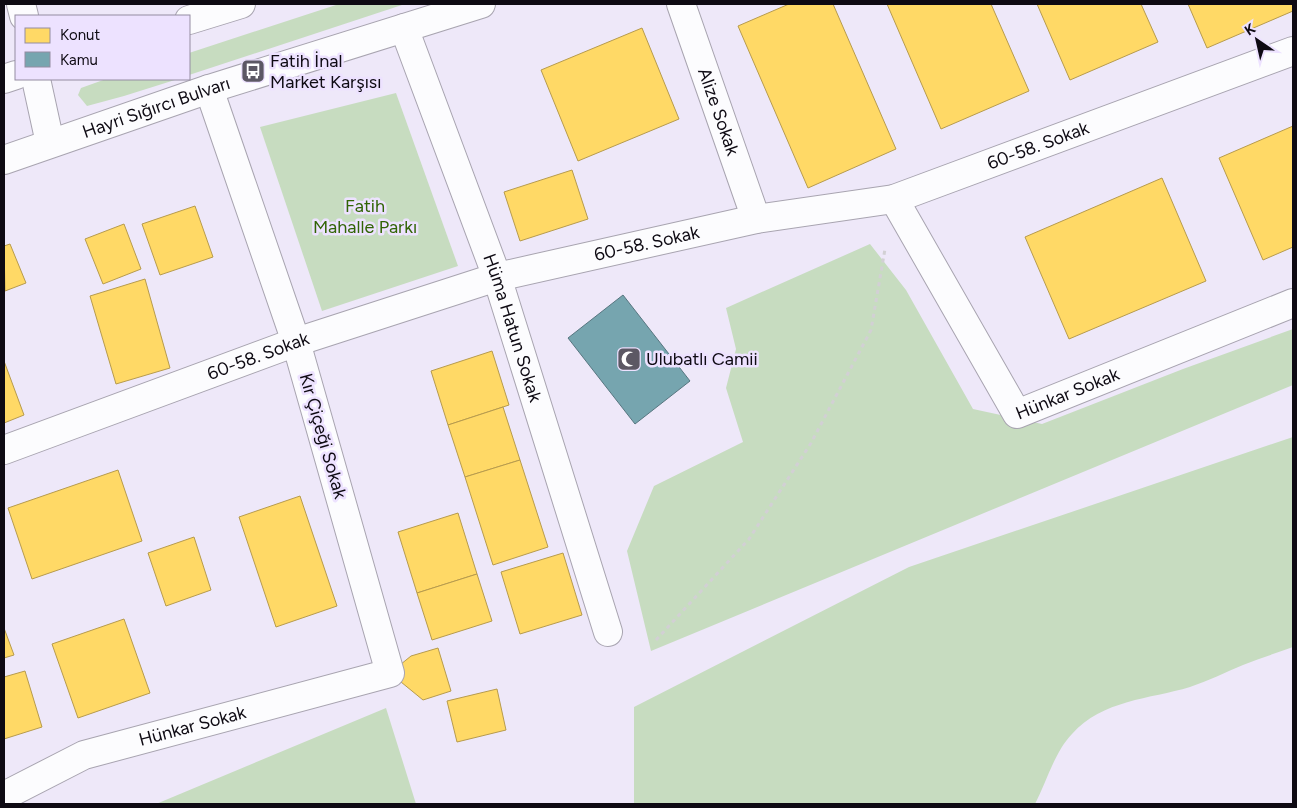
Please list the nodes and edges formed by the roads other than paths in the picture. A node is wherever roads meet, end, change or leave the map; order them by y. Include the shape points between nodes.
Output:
1 (241, 4) edge
2 (481, 4) edge
3 (680, 4) edge
4 (190, 20) edge
5 (404, 28) junction
6 (1293, 51) edge
7 (36, 80) edge
8 (209, 89) junction
9 (50, 143) junction
10 (4, 160) edge
11 (894, 199) junction
12 (756, 219) junction
13 (497, 277) junction
14 (1293, 302) edge
15 (296, 342) junction
16 (4, 450) edge
17 (608, 632) dead end
18 (390, 673) joint
19 (4, 796) edge

1 - 4 street
2 - 5 street, Hayri Sığırcı Bulvarı
3 - 12 street, Alize Sokak
5 - 8 street, Hayri Sığırcı Bulvarı
5 - 13 street, Hüma Hatun Sokak
6 - 11 street, 60-58. Sokak
7 - 9 street
8 - 9 street, Hayri Sığırcı Bulvarı
8 - 15 street, Kır Çiçeği Sokak
9 - 10 street, Hayri Sığırcı Bulvarı
11 - 12 street, 60-58. Sokak
11 - 14 street, Hünkar Sokak via 1017,414
12 - 13 street, 60-58. Sokak
13 - 15 street, 60-58. Sokak
13 - 17 street, Hüma Hatun Sokak
15 - 16 street, 60-58. Sokak
15 - 18 street, Kır Çiçeği Sokak
18 - 19 street, Hünkar Sokak via 84,754

